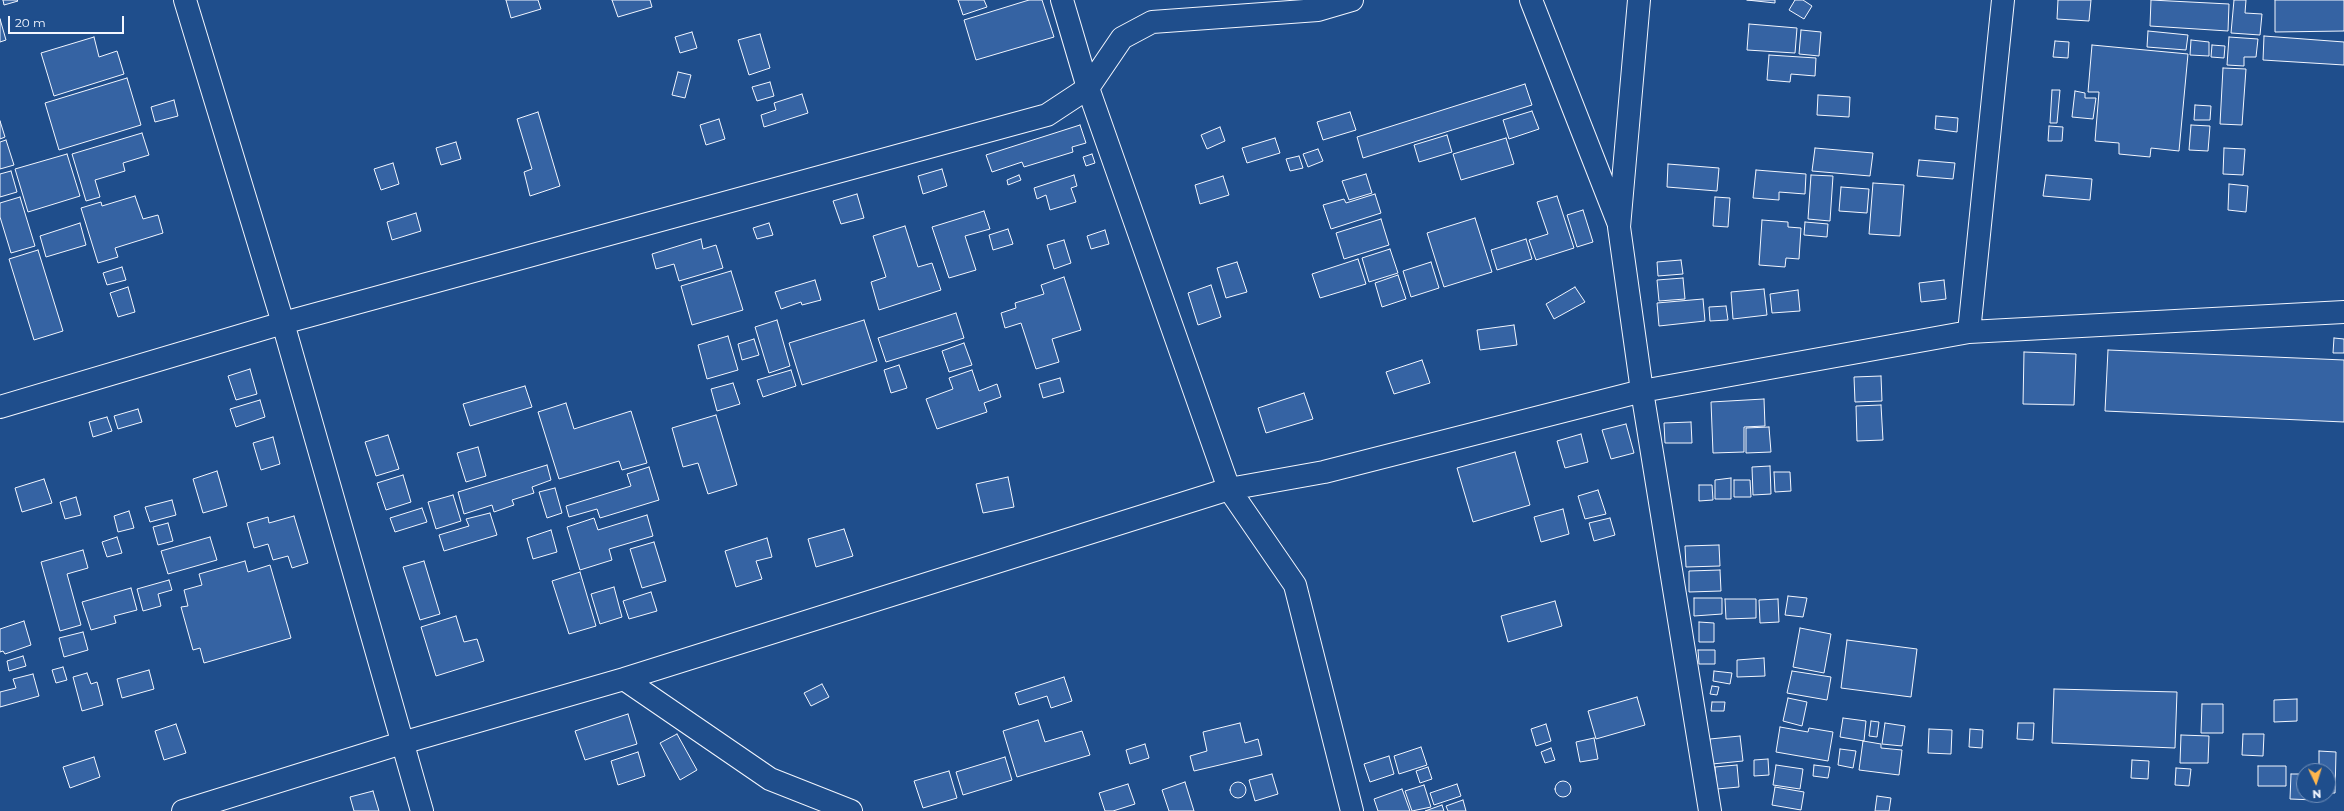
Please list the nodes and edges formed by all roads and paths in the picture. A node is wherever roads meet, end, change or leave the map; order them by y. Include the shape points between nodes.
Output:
1 (185, 0) edge
2 (1062, 0) edge
3 (1352, 0) edge
4 (1531, 0) edge
5 (1640, 0) edge
6 (2003, 0) edge
7 (1088, 88) junction
8 (1620, 227) junction
9 (2344, 312) edge
10 (283, 322) junction
11 (1969, 332) junction
12 (1642, 391) junction
13 (0, 407) edge
14 (1229, 489) junction
15 (624, 679) junction
16 (402, 743) junction
17 (183, 811) edge
18 (422, 811) edge
19 (851, 811) edge
20 (1352, 811) edge
21 (1710, 811) edge

1 - 10 street
2 - 7 street
3 - 7 street via 1318,10 1152,22 1122,38
4 - 8 street
5 - 8 street
6 - 11 street
7 - 10 street via 1048,115
7 - 14 street
8 - 12 street
9 - 11 street
10 - 13 street
10 - 16 street
11 - 12 street
12 - 14 street via 1324,472
12 - 21 street
14 - 15 street
14 - 20 street via 1295,585
15 - 16 street
15 - 19 street via 770,778
16 - 17 street
16 - 18 street

